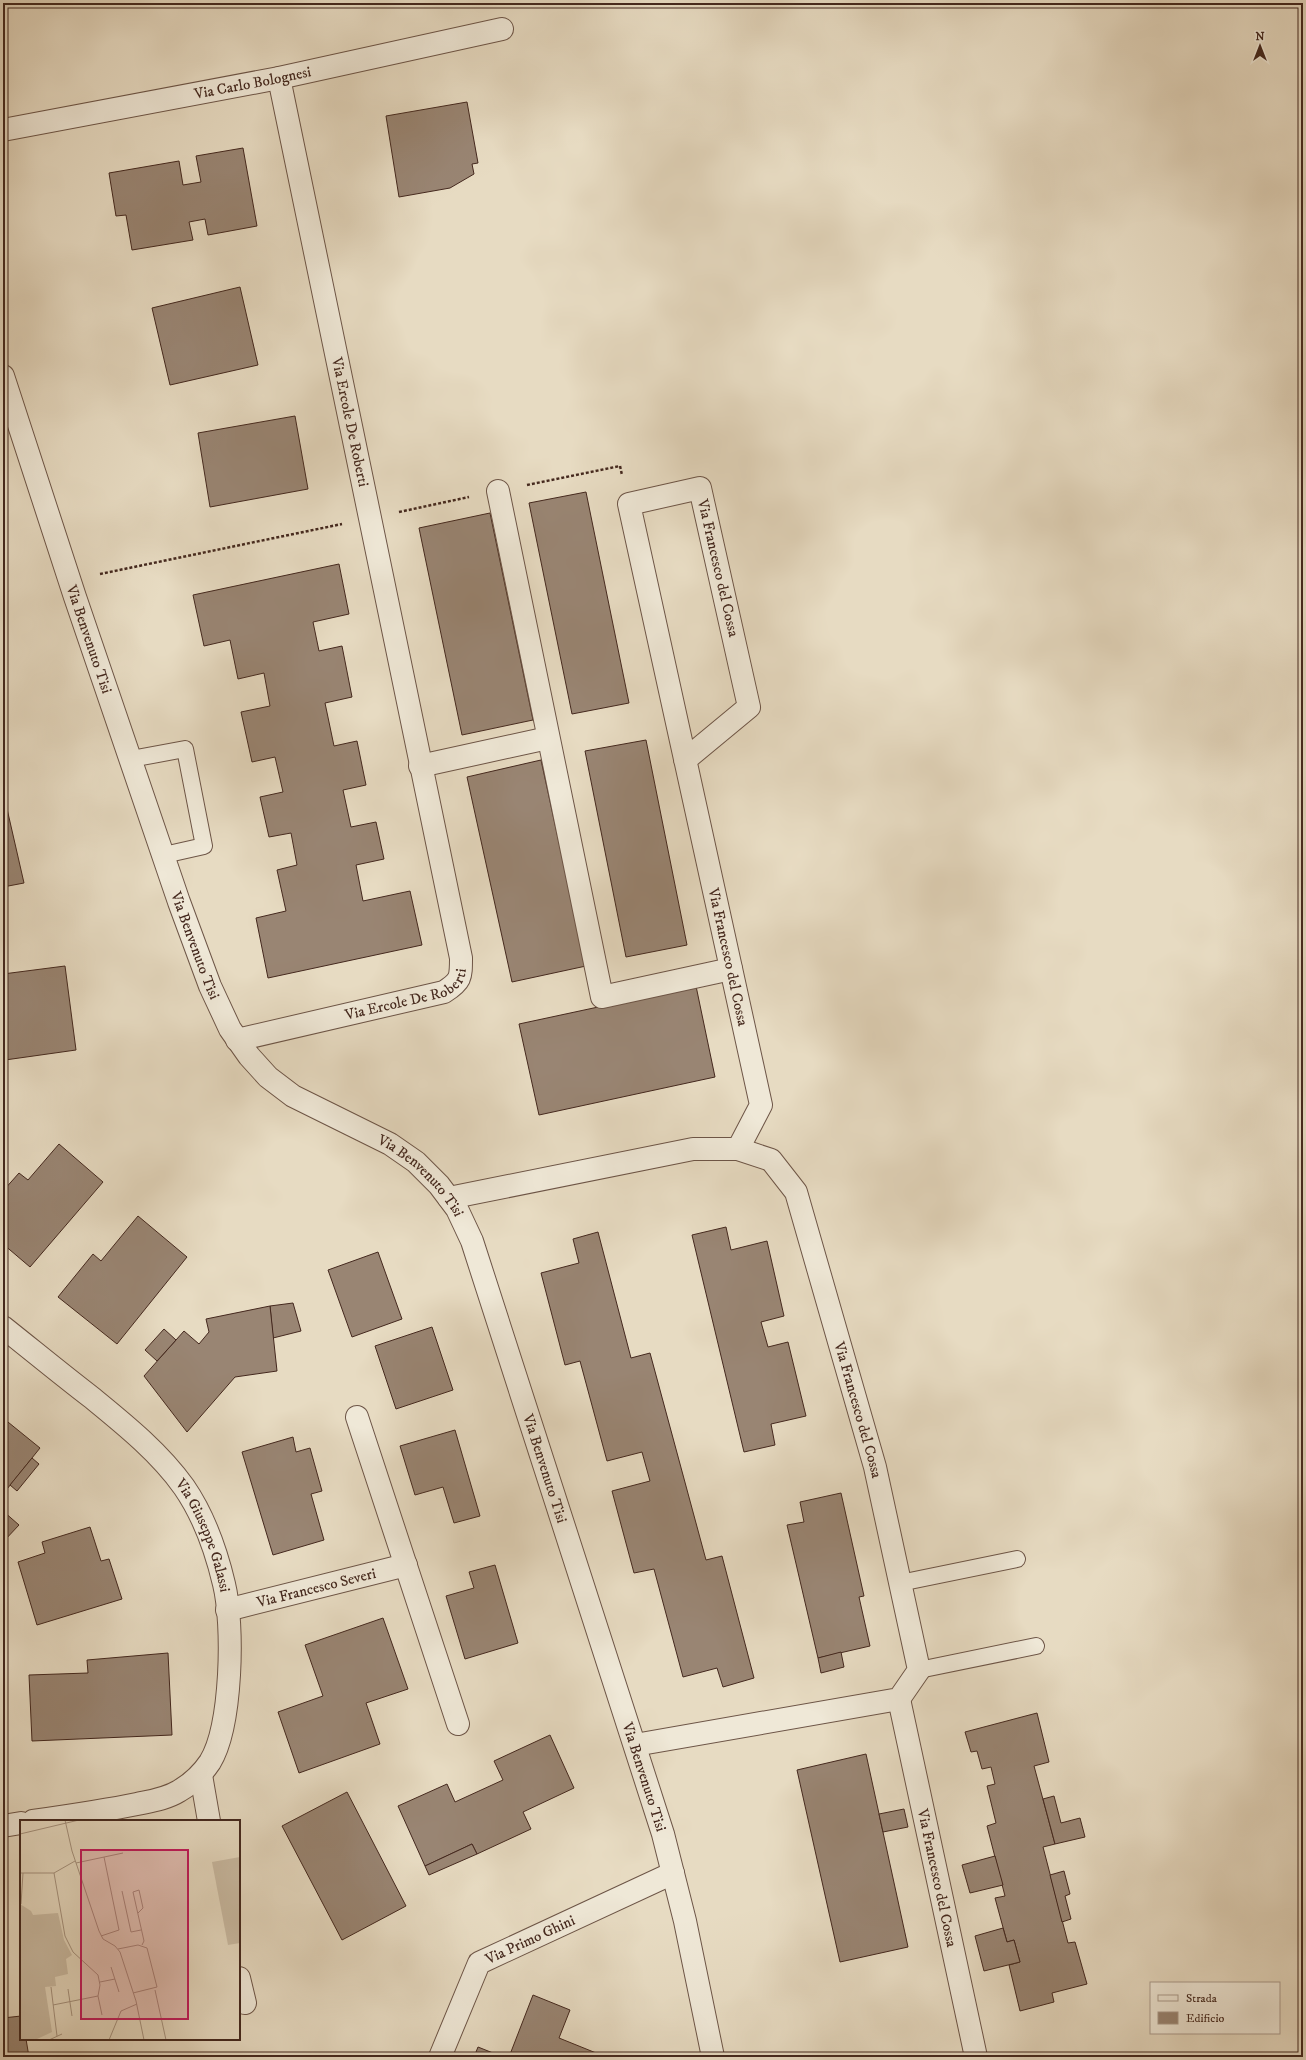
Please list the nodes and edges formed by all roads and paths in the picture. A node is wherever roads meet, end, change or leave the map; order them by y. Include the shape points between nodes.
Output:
1 (502, 29) dead end
2 (279, 78) junction
3 (3, 130) edge
4 (3, 376) edge
5 (498, 491) dead end
6 (548, 738) junction
7 (131, 759) junction
8 (685, 760) junction
9 (420, 766) junction
10 (164, 855) junction
11 (731, 969) junction
12 (237, 1040) junction
13 (738, 1149) junction
14 (449, 1198) junction
15 (3, 1327) edge
16 (357, 1417) dead end
17 (1018, 1559) dead end
18 (406, 1564) junction
19 (900, 1583) junction
20 (228, 1610) junction
21 (1036, 1646) dead end
22 (920, 1670) junction
23 (899, 1699) junction
24 (458, 1724) dead end
25 (635, 1745) junction
26 (202, 1774) junction
27 (39, 1820) edge
28 (209, 1820) edge
29 (20, 1823) edge
30 (3, 1826) edge
31 (673, 1873) junction
32 (240, 1982) edge
33 (245, 2003) dead end
34 (440, 2057) edge
35 (713, 2057) edge
36 (976, 2057) edge

1 - 2 street, Via Carlo Bolognesi
2 - 3 street, Via Carlo Bolognesi
2 - 9 street, Via Ercole De Roberti
4 - 7 street, Via Benvenuto Tisi
5 - 6 street
6 - 9 street
6 - 11 street via 602,997
7 - 10 street, Via Benvenuto Tisi
7 - 10 lane via 185,749 204,846
8 - 8 street, Via Francesco del Cossa via 629,504 700,488 749,707
8 - 11 street, Via Francesco del Cossa
9 - 12 street, Via Ercole De Roberti via 460,958 460,976 456,985 444,992
10 - 12 street, Via Benvenuto Tisi via 210,986
11 - 13 street, Via Francesco del Cossa via 760,1105
12 - 14 street, Via Benvenuto Tisi via 268,1077 294,1096 390,1144 416,1162
13 - 14 street, Via Francesco del Cossa via 693,1149
13 - 19 street, Via Francesco del Cossa via 771,1160 796,1192 875,1467
14 - 25 street, Via Benvenuto Tisi via 469,1234 486,1279
15 - 20 street, Via Giuseppe Galassi via 123,1423 152,1449 184,1487 206,1525 224,1585
16 - 18 street
17 - 19 lane
18 - 20 street, Via Francesco Severi
18 - 24 street
19 - 22 street, Via Francesco del Cossa
20 - 26 street, Via Giuseppe Galassi via 230,1642 223,1724 211,1760
21 - 22 lane
22 - 23 street
23 - 25 street
23 - 36 street, Via Francesco del Cossa
25 - 31 street, Via Benvenuto Tisi
26 - 27 street via 179,1791 164,1798
26 - 28 street
29 - 30 street
31 - 34 street, Via Primo Ghini via 479,1963
31 - 35 street, Via Benvenuto Tisi
32 - 33 street

